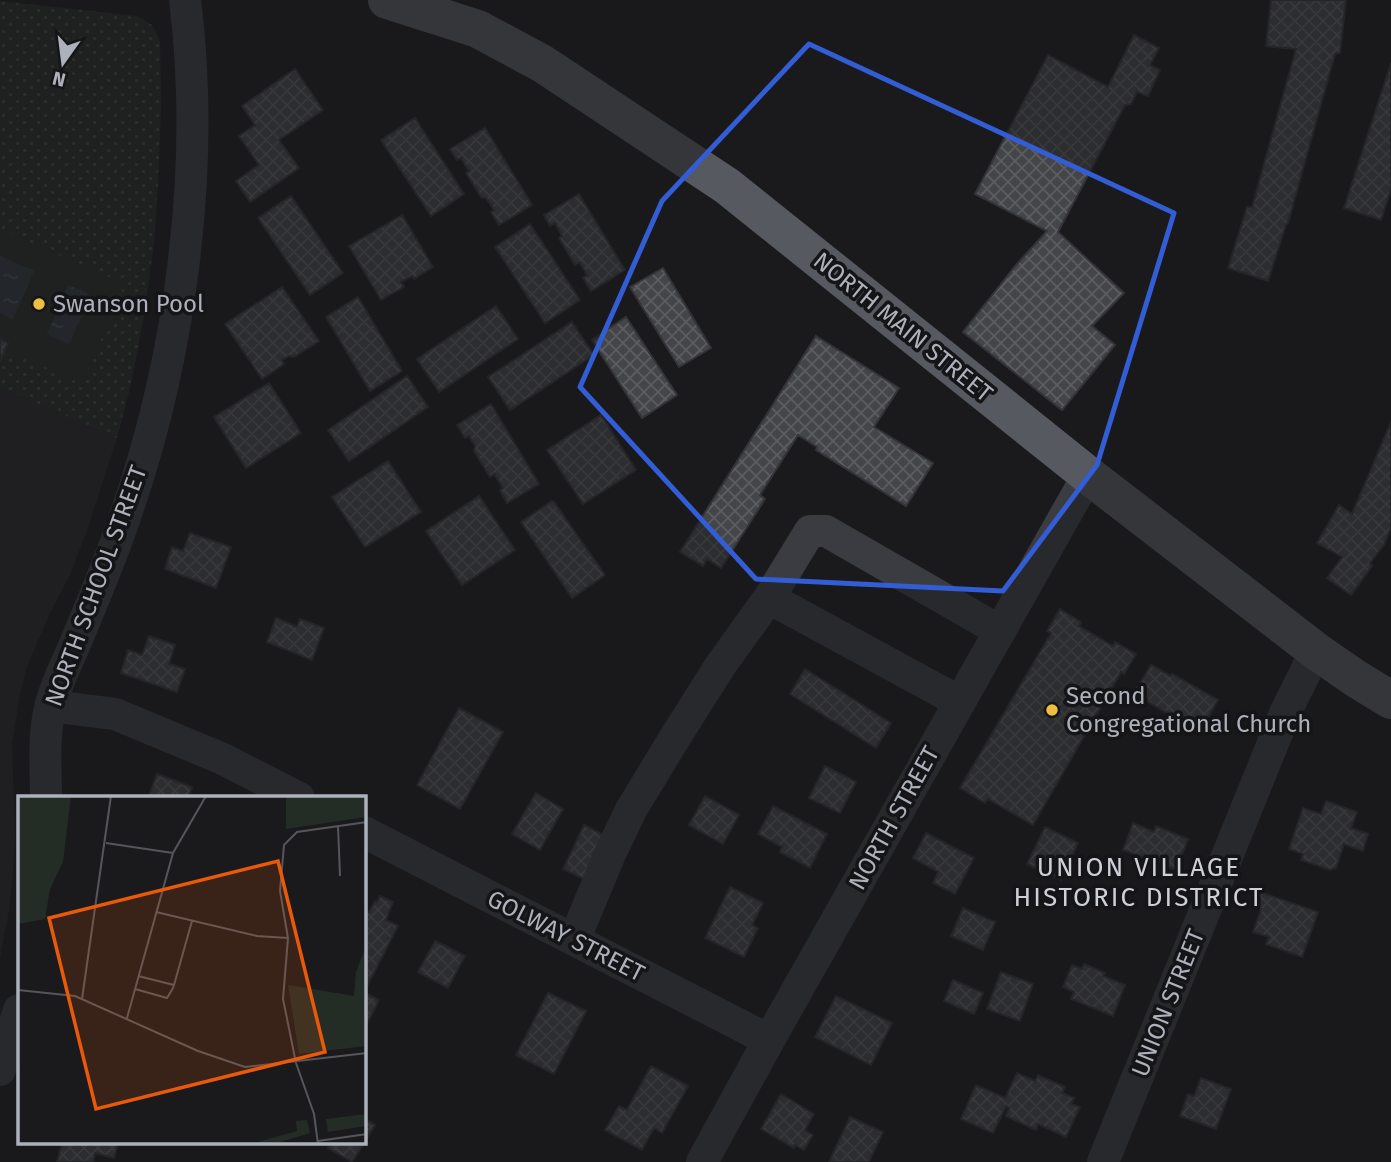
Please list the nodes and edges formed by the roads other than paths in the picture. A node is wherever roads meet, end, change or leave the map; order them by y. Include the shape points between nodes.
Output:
1 (185, 0) edge
2 (387, 0) edge
3 (1088, 475) junction
4 (769, 598) junction
5 (1000, 631) junction
6 (1316, 651) junction
7 (1391, 700) edge
8 (960, 702) junction
9 (51, 706) junction
10 (46, 796) edge
11 (295, 796) edge
12 (366, 833) edge
13 (574, 940) junction
14 (18, 1013) edge
15 (769, 1040) junction
16 (0, 1070) edge
17 (702, 1162) edge
18 (1103, 1162) edge

1 - 9 street, NORTH SCHOOL STREET via 191,156 184,252 168,361 128,511
2 - 3 main road, NORTH MAIN STREET via 478,29 522,52 727,186
3 - 5 street, NORTH STREET
3 - 6 main road, NORTH MAIN STREET
4 - 5 street via 810,531 826,531
4 - 8 street
4 - 13 street via 720,666 631,810
5 - 8 street, NORTH STREET
6 - 7 main road, NORTH MAIN STREET
6 - 18 street, UNION STREET via 1286,711
8 - 15 street, NORTH STREET
9 - 10 street, NORTH SCHOOL STREET
9 - 11 street via 114,715 223,759
12 - 13 street, GOLWAY STREET
13 - 15 street, GOLWAY STREET
14 - 16 street
15 - 17 street, NORTH STREET

